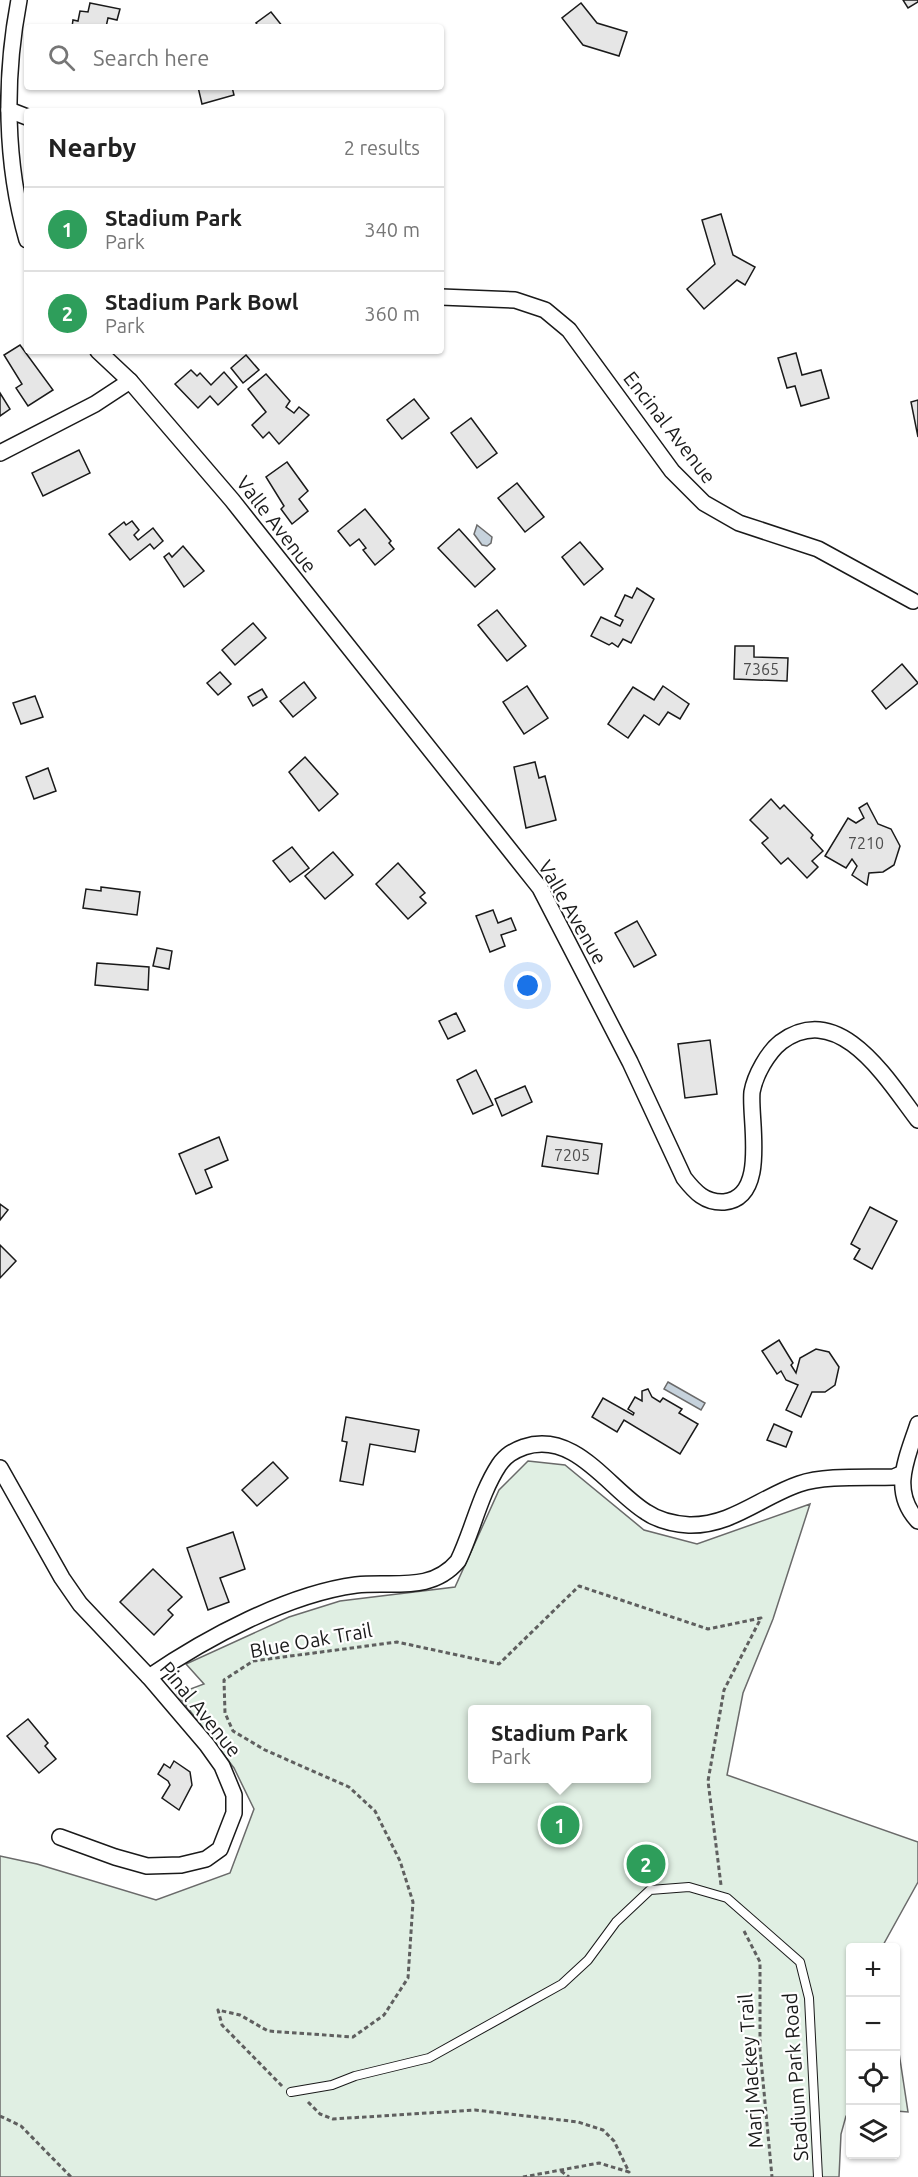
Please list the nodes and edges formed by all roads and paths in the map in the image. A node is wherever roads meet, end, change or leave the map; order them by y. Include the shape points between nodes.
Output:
1 (18, 0) edge
2 (9, 110) junction
3 (24, 116) edge
4 (24, 228) edge
5 (444, 297) edge
6 (101, 354) edge
7 (130, 381) junction
8 (0, 453) edge
9 (913, 601) dead end
10 (918, 1120) edge
11 (918, 1424) edge
12 (0, 1468) edge
13 (902, 1474) junction
14 (918, 1521) edge
15 (149, 1677) junction
16 (60, 1837) dead end
17 (727, 1898) junction
18 (743, 1929) dead end
19 (291, 2092) junction
20 (0, 2116) edge
21 (561, 2170) junction
22 (71, 2177) edge
23 (523, 2177) edge
24 (569, 2177) edge
25 (772, 2177) edge
26 (819, 2177) edge

1 - 2 street
2 - 3 street
2 - 4 street via 15,193
5 - 9 street, Encinal Avenue via 515,300 545,310 569,330 672,471 704,503 739,523 818,549
6 - 7 street, Valle Avenue
7 - 8 street via 95,404
7 - 10 street, Valle Avenue via 232,500 540,888 630,1062 684,1178 697,1195 718,1202 730,1201 746,1186 754,1161 752,1092 769,1056 792,1034 831,1033 855,1044
11 - 13 street
12 - 15 street, Pinal Avenue via 62,1578 101,1627
13 - 14 street via 908,1508
13 - 15 street via 801,1483 738,1515 691,1525 668,1523 646,1512 577,1455 558,1445 535,1444 508,1454 500,1464 488,1484 458,1561 450,1571 424,1583 344,1587 269,1611 187,1652
15 - 16 street, Pinal Avenue via 207,1745 229,1779 234,1813 220,1849 206,1859 181,1865 147,1866
17 - 19 lane, Stadium Park Road via 689,1887 650,1890 562,1984 458,2043 429,2058 332,2085
17 - 19 path, Blue Oak Trail via 720,1884 708,1781 724,1690 761,1618 708,1629 579,1586 499,1664 397,1642 253,1661 224,1680 225,1713 233,1731 265,1750 349,1787 375,1811 400,1861 413,1902 408,1978 384,2015 352,2037 268,2031 240,2015 218,2010 222,2025 274,2081
17 - 26 lane, Stadium Park Road via 800,1962 809,1998
18 - 25 path, Marj Mackey Trail via 760,1962 760,2049
19 - 21 path via 333,2119 476,2110 578,2122 603,2130 614,2140 628,2172 598,2163
20 - 22 path via 21,2126
21 - 23 path
21 - 24 path

